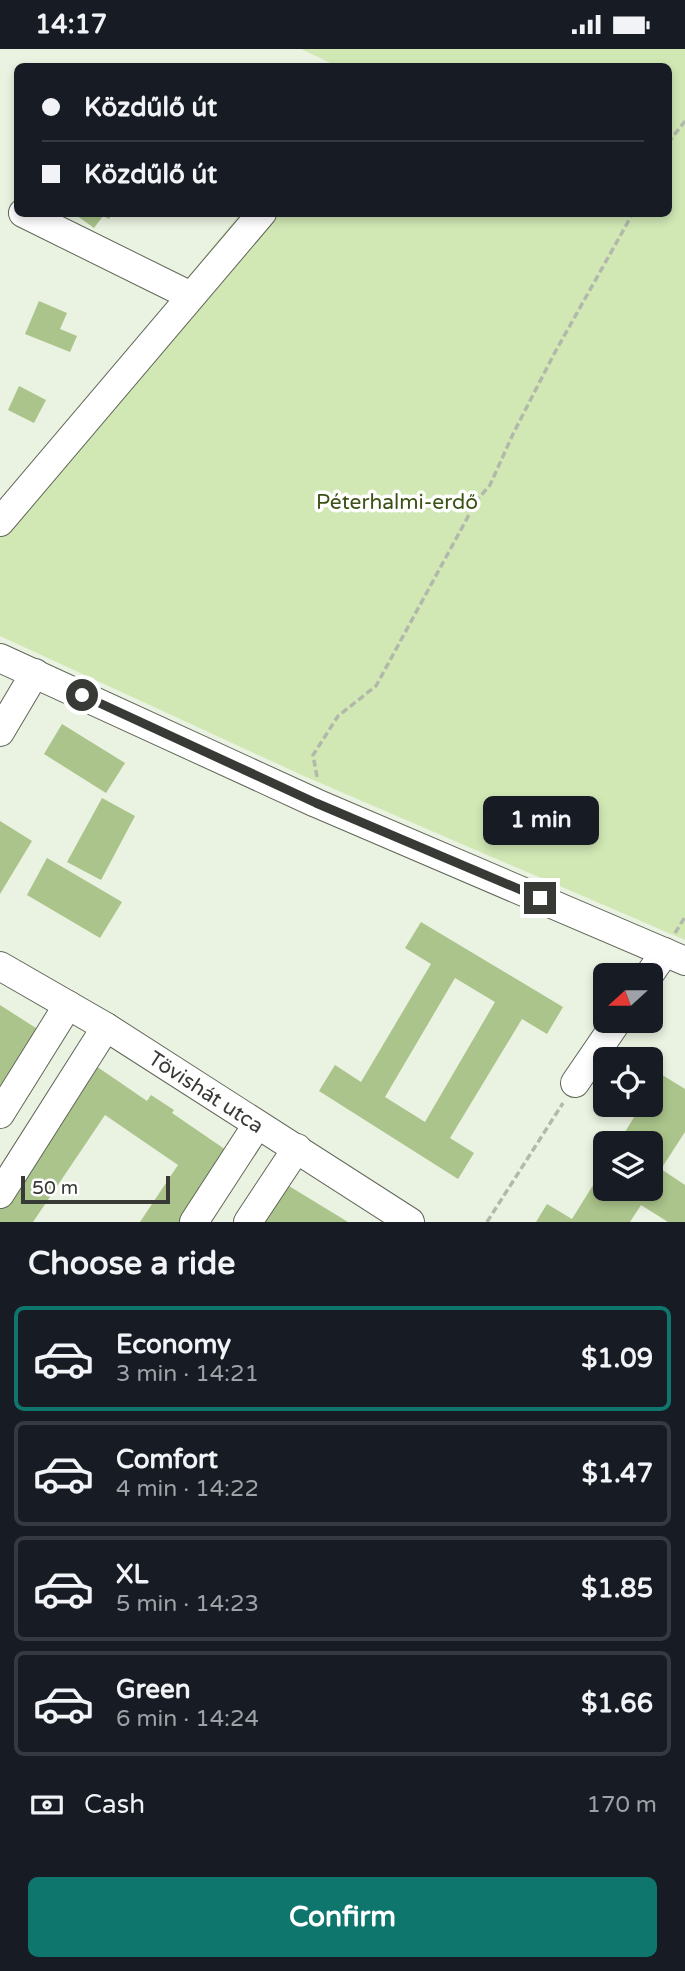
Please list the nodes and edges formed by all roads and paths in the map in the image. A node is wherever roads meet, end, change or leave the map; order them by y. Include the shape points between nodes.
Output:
1 (685, 121) edge
2 (672, 138) edge
3 (31, 217) edge
4 (259, 217) edge
5 (631, 217) edge
6 (191, 296) junction
7 (0, 522) edge
8 (0, 657) edge
9 (35, 673) junction
10 (0, 732) edge
11 (316, 803) junction
12 (675, 956) edge
13 (0, 965) edge
14 (68, 1005) junction
15 (106, 1027) junction
16 (609, 1033) edge
17 (575, 1083) joint
18 (0, 1114) edge
19 (257, 1125) junction
20 (297, 1148) junction
21 (0, 1195) edge
22 (194, 1222) edge
23 (248, 1222) edge
24 (410, 1222) edge
25 (487, 1222) edge

1 - 2 path
3 - 6 street
4 - 6 street
5 - 11 path via 376,687 338,716 314,752
6 - 7 street
8 - 9 street
9 - 10 street
9 - 11 street
11 - 12 street
13 - 14 street, Tövishát utca
14 - 15 street, Tövishát utca
14 - 18 street
15 - 19 street, Tövishát utca
15 - 21 street
16 - 17 street
17 - 25 path
19 - 20 street, Tövishát utca
19 - 22 street
20 - 23 street
20 - 24 street, Tövishát utca

